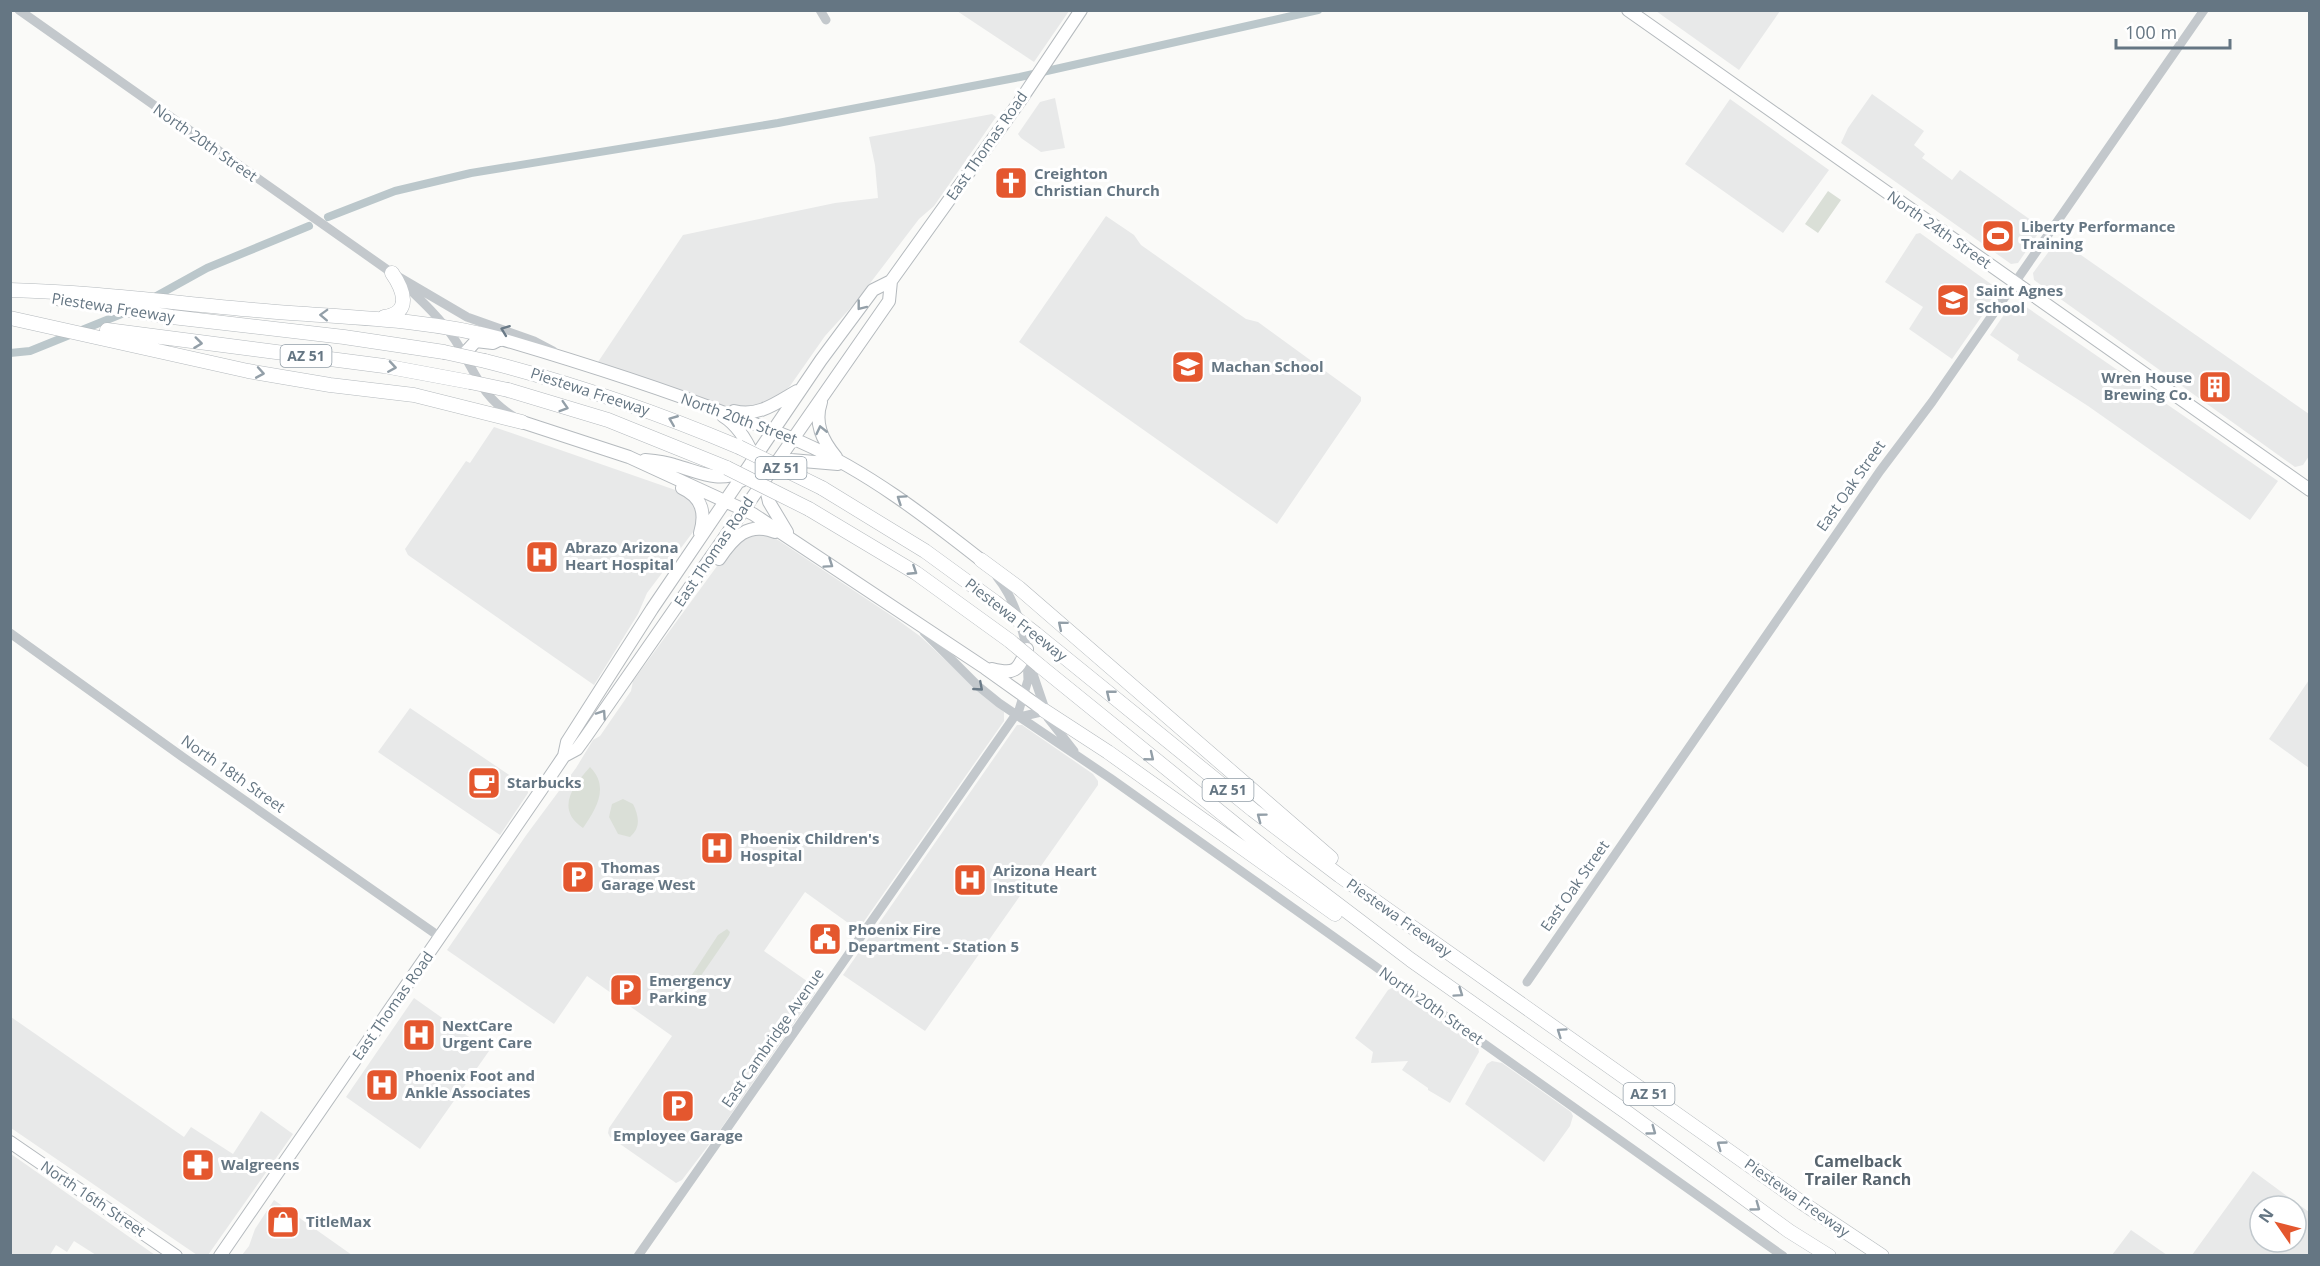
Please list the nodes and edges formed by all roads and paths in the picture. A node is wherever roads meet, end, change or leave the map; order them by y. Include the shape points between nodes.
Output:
1 (19, 10) edge
2 (820, 10) edge
3 (1081, 10) edge
4 (1628, 10) edge
5 (2204, 10) edge
6 (826, 20) dead end
7 (392, 273) junction
8 (891, 281) junction
9 (2014, 282) junction
10 (10, 291) edge
11 (10, 316) edge
12 (379, 318) junction
13 (35, 321) junction
14 (444, 326) junction
15 (501, 339) junction
16 (464, 354) junction
17 (568, 359) junction
18 (801, 389) junction
19 (826, 391) junction
20 (702, 404) junction
21 (522, 422) junction
22 (773, 431) junction
23 (793, 438) junction
24 (629, 458) junction
25 (842, 464) junction
26 (758, 470) junction
27 (2310, 490) edge
28 (725, 501) junction
29 (743, 509) junction
30 (801, 545) junction
31 (694, 547) junction
32 (981, 560) junction
33 (670, 616) junction
34 (914, 621) junction
35 (10, 633) edge
36 (1027, 649) junction
37 (985, 668) junction
38 (1025, 696) junction
39 (1045, 711) junction
40 (1015, 715) junction
41 (564, 756) junction
42 (1080, 757) junction
43 (440, 937) junction
44 (1428, 937) junction
45 (1411, 960) junction
46 (1527, 981) dead end
47 (10, 1142) edge
48 (1789, 1231) junction
49 (1877, 1252) edge
50 (176, 1256) edge
51 (220, 1256) edge
52 (638, 1256) edge
53 (1784, 1256) edge
54 (1820, 1256) edge
55 (1829, 1256) edge
56 (1888, 1256) edge

1 - 7 street, North 20th Street
2 - 6 street
3 - 8 main road, East Thomas Road
4 - 9 main road, North 24th Street
5 - 9 street, East Oak Street
7 - 12 highway via 404,298 399,311
7 - 14 street, North 20th Street
17 -> 7 street, North 20th Street via 534,341 467,317
8 -> 18 main road, East Thomas Road via 873,290
8 - 19 main road, East Thomas Road via 889,301
9 - 27 main road, North 24th Street
9 - 46 street, East Oak Street
12 -> 10 highway via 297,314 71,291
44 -> 10 highway, Piestewa Freeway / AZ 51, bridge via 1253,810 1036,634 925,551 822,488 727,442 543,375 444,352 172,317
11 - 13 highway
12 - 14 highway
13 -> 21 highway via 284,378 414,395
13 -> 45 highway, Piestewa Freeway / AZ 51, bridge via 384,366 470,382 608,420 716,464 809,509 916,573 1010,641 1274,856
14 - 15 highway
14 - 16 street, North 20th Street
15 - 16 main road via 493,343 476,341
15 - 17 main road
16 - 21 street, North 20th Street via 487,395
17 - 20 main road, North 20th Street
18 - 20 main road via 756,413
18 - 22 main road, East Thomas Road
19 - 23 main road, East Thomas Road
25 -> 19 main road via 819,431 819,407
20 - 22 main road, North 20th Street
20 - 26 main road via 735,426
21 - 24 main road, North 20th Street
22 - 23 main road, North 20th Street
22 - 26 main road, East Thomas Road via 765,443
23 - 25 main road, North 20th Street
23 - 26 main road, East Thomas Road via 783,453
24 - 26 main road via 673,464 713,477
24 - 28 main road, North 20th Street
24 - 31 main road via 698,498 703,518
25 - 26 main road via 798,459
32 -> 25 main road, North 20th Street via 919,512
26 - 28 main road, East Thomas Road
26 - 29 main road, East Thomas Road via 756,490
26 - 30 main road via 777,517
28 - 29 main road, North 20th Street
28 - 31 main road, East Thomas Road
29 - 30 main road, North 20th Street
29 - 33 main road, East Thomas Road
30 - 33 main road via 763,528 742,532 690,601
30 -> 34 main road, North 20th Street
31 - 41 main road, East Thomas Road via 567,742
32 - 36 street, North 20th Street via 1008,592
44 -> 32 highway via 1302,835 1005,576
41 -> 33 main road, East Thomas Road via 577,749
34 - 37 main road, North 20th Street
34 -> 40 street, North 20th Street via 978,686
35 - 43 street, North 18th Street
36 - 37 main road via 1011,672
36 - 38 street, East Cambridge Avenue
36 - 39 street, North 20th Street
37 - 38 main road, North 20th Street
38 - 39 main road, North 20th Street
38 - 40 street, East Cambridge Avenue
39 - 40 street
39 - 42 street, North 20th Street
39 - 45 highway via 1363,934
40 - 42 street, North 20th Street
40 - 52 street, East Cambridge Avenue
41 - 43 main road, East Thomas Road
42 - 53 street, North 20th Street
43 - 51 main road, East Thomas Road
49 -> 44 highway, Piestewa Freeway / AZ 51
45 -> 48 highway, Piestewa Freeway / AZ 51
47 - 50 main road, North 16th Street
48 - 54 highway
48 - 55 highway, Piestewa Freeway / AZ 51
49 - 56 highway, Piestewa Freeway

